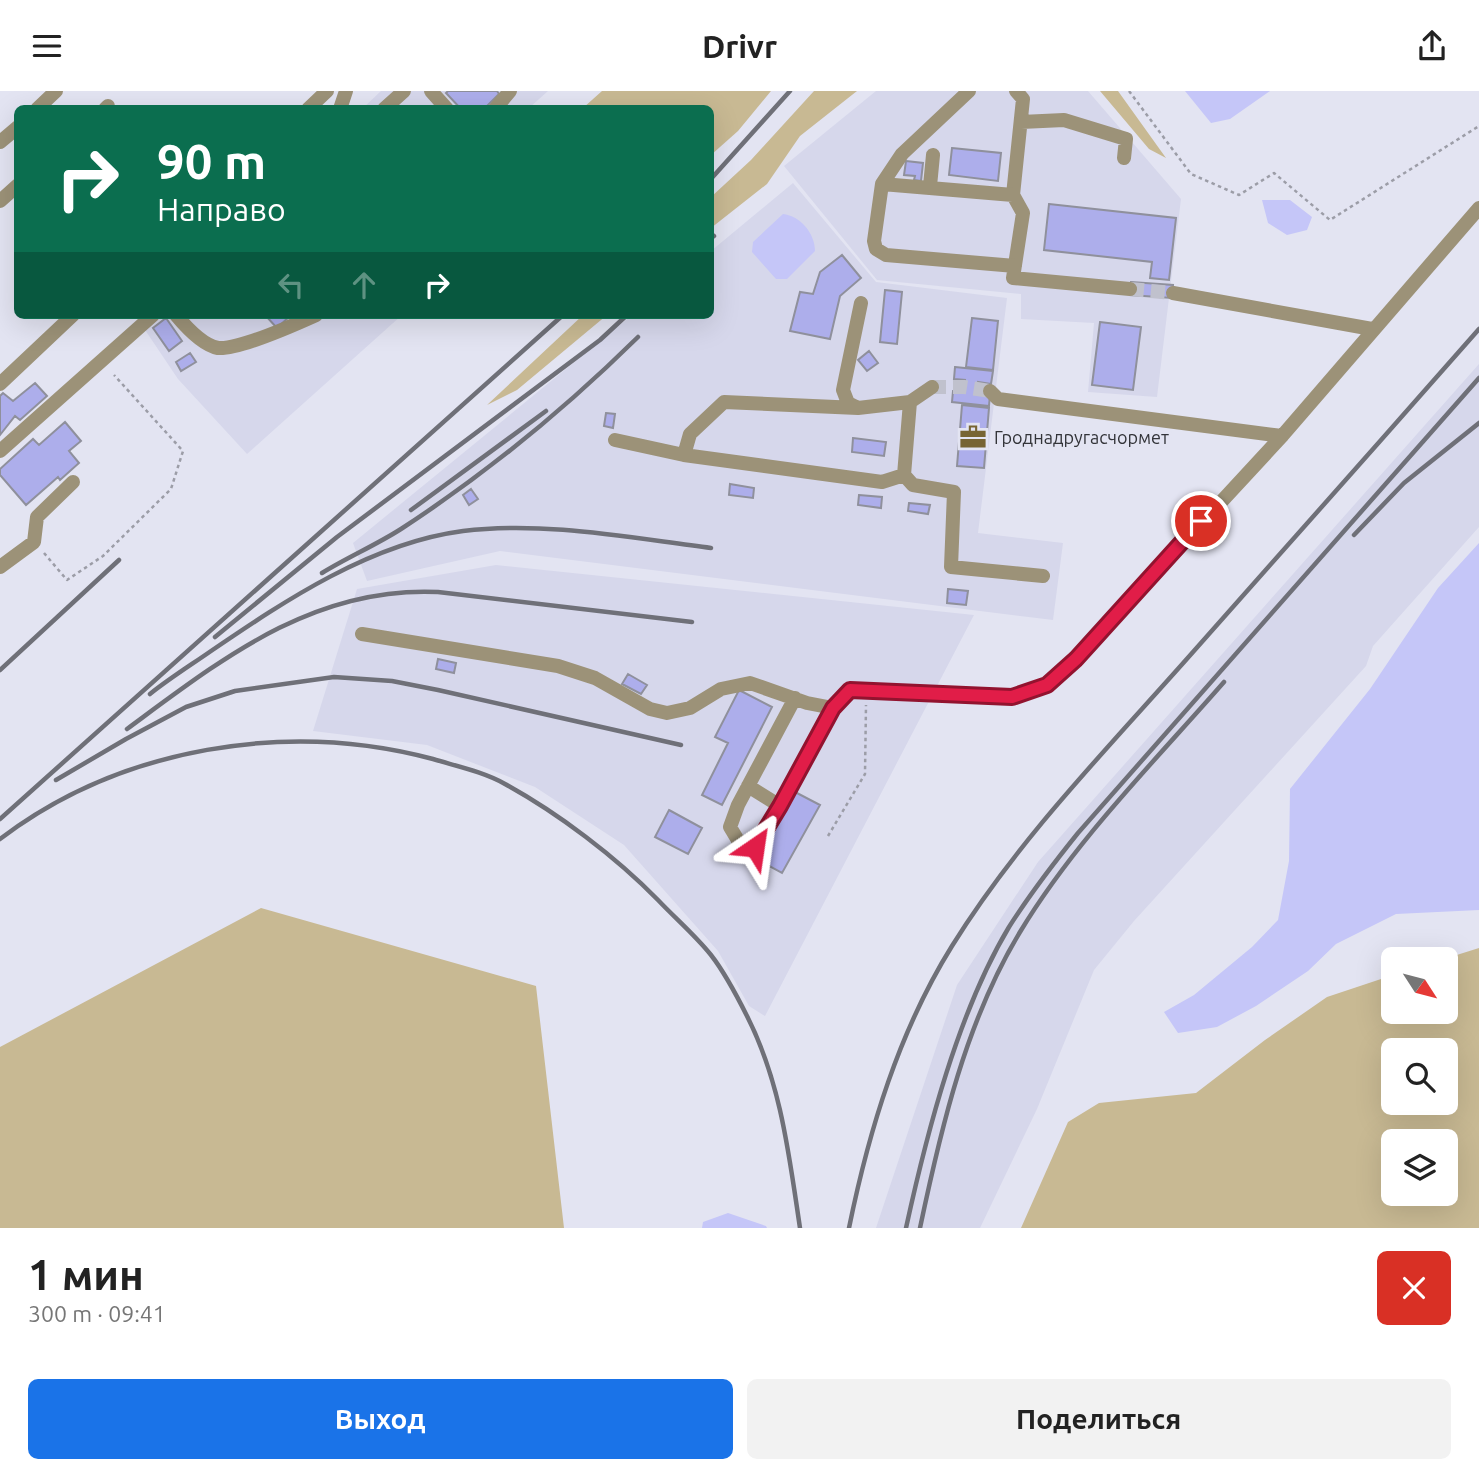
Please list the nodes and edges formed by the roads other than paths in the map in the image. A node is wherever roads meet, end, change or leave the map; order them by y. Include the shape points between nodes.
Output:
1 (56, 91) edge
2 (327, 91) edge
3 (404, 91) edge
4 (431, 91) edge
5 (510, 91) edge
6 (969, 91) edge
7 (1016, 91) edge
8 (41, 105) edge
9 (312, 105) edge
10 (388, 105) edge
11 (443, 105) edge
12 (498, 105) edge
13 (1021, 122) junction
14 (14, 130) edge
15 (0, 142) edge
16 (933, 155) dead end
17 (1124, 158) dead end
18 (882, 184) junction
19 (930, 186) junction
20 (14, 189) edge
21 (1013, 195) junction
22 (0, 201) edge
23 (1479, 208) edge
24 (1015, 266) junction
25 (1130, 289) tunnel mouth
26 (1173, 293) tunnel mouth
27 (861, 303) dead end
28 (69, 319) edge
29 (148, 319) edge
30 (180, 319) edge
31 (307, 319) edge
32 (1372, 328) junction
33 (0, 384) edge
34 (932, 387) tunnel mouth
35 (990, 391) tunnel mouth
36 (910, 402) junction
37 (858, 408) junction
38 (1282, 436) junction
39 (615, 440) dead end
40 (0, 451) edge
41 (684, 456) junction
42 (904, 475) junction
43 (73, 482) dead end
44 (0, 566) edge
45 (1043, 576) dead end
46 (362, 634) dead end
47 (795, 698) junction
48 (833, 708) junction
49 (748, 786) junction
50 (780, 806) junction

1 - 8 lane
2 - 9 lane
3 - 10 lane
4 - 11 lane
5 - 12 lane
6 - 18 lane via 902,154
7 - 13 lane via 1023,100
13 - 17 lane via 1064,120 1126,139
13 - 21 lane
14 - 15 lane
16 - 19 lane
18 - 19 lane
18 - 24 lane via 876,249 886,255
19 - 21 lane
20 - 22 lane
21 - 24 lane via 1023,213
23 - 32 lane
24 - 25 lane via 1013,278
26 - 32 lane
27 - 37 lane via 843,390 848,403
28 - 33 lane
29 - 40 lane
30 - 31 lane via 209,345 221,348 277,333
32 - 38 lane
34 - 36 lane
35 - 38 lane via 998,399
36 - 37 lane
36 - 42 lane
37 - 41 lane via 724,402 690,434
38 - 48 lane via 1047,685 1012,697 850,690
39 - 41 lane
41 - 42 lane via 882,482
42 - 45 lane via 913,485 954,492 951,567
43 - 44 lane via 37,517 34,542
46 - 47 lane via 558,666 595,678 650,709 667,713 690,708 721,689 750,683
47 - 48 lane
47 - 49 lane
48 - 50 lane
49 - 50 lane
49 - 50 lane via 730,827 739,842 755,847

